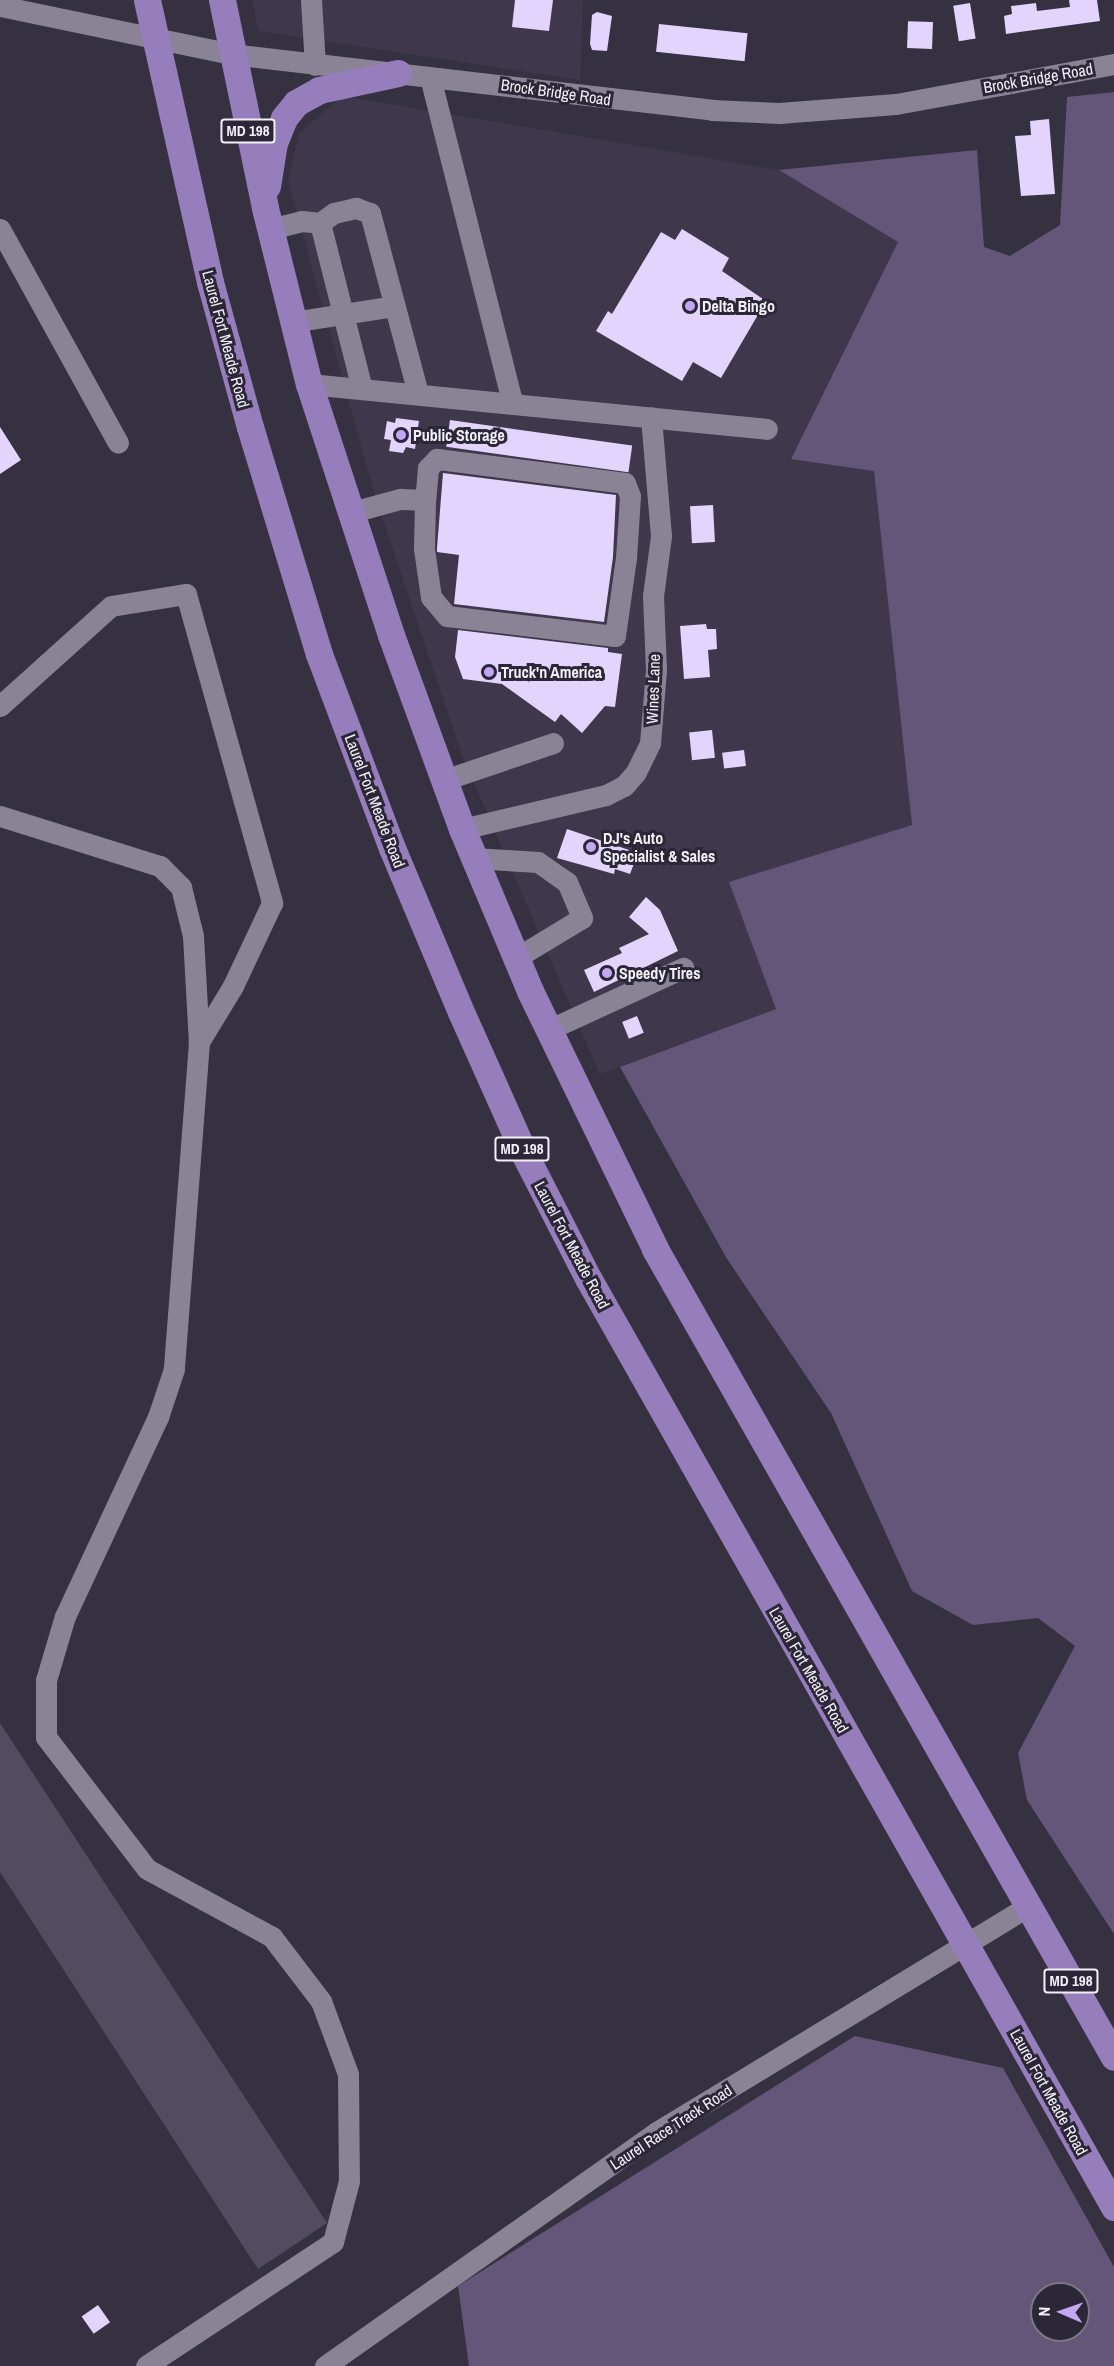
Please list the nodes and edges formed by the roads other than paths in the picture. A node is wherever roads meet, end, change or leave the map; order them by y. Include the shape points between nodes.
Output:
1 (147, 0) edge
2 (222, 0) edge
3 (311, 0) edge
4 (0, 6) edge
5 (154, 39) junction
6 (231, 54) junction
7 (1114, 64) edge
8 (315, 65) junction
9 (398, 73) junction
10 (430, 76) junction
11 (267, 218) junction
12 (320, 223) junction
13 (0, 229) edge
14 (394, 306) junction
15 (343, 313) junction
16 (292, 322) junction
17 (309, 384) junction
18 (362, 389) junction
19 (418, 394) junction
20 (513, 404) junction
21 (651, 417) junction
22 (767, 429) dead end
23 (118, 443) dead end
24 (425, 500) junction
25 (352, 512) junction
26 (0, 706) edge
27 (553, 743) dead end
28 (444, 780) junction
29 (0, 816) edge
30 (462, 829) junction
31 (474, 858) junction
32 (516, 958) junction
33 (683, 968) dead end
34 (548, 1030) junction
35 (199, 1042) junction
36 (1028, 1906) junction
37 (966, 1943) junction
38 (1114, 2057) edge
39 (1114, 2207) edge
40 (146, 2366) edge
41 (325, 2366) edge

1 - 5 main road, Laurel Fort Meade Road / MD 198
2 - 6 main road, MD 198
3 - 8 street
4 - 5 street, Brock Bridge Road
5 - 6 street, Brock Bridge Road
5 - 37 main road, Laurel Fort Meade Road / MD 198 via 213,293 320,654 392,848 461,1012 524,1153 588,1278
6 - 8 street, Brock Bridge Road
6 - 11 main road, MD 198
7 - 10 street, Brock Bridge Road via 896,104 779,113 625,102
8 - 9 street, Brock Bridge Road
9 - 10 street, Brock Bridge Road
9 - 11 main road via 319,90 296,104 284,118 269,158
10 - 20 street
11 - 12 street
11 - 16 main road, MD 198
12 - 14 street via 334,213 356,208 370,213
12 - 15 street
13 - 23 street
14 - 15 street
14 - 19 street
15 - 16 street
15 - 18 street
16 - 17 main road, MD 198
17 - 18 street
17 - 25 main road, MD 198
18 - 19 street
19 - 20 street
20 - 21 street
21 - 22 street
21 - 30 street, Wines Lane via 662,536 653,596 657,670 650,743 636,772 624,786 606,795
24 - 24 street via 424,549 431,597 447,616 615,636 626,558 630,496 625,483 437,459 428,468
24 - 25 street via 400,499
25 - 28 main road, MD 198
26 - 35 street via 111,606 186,594 272,903 233,986
27 - 28 street
28 - 30 main road, MD 198
29 - 35 street via 160,866 181,887 193,936
30 - 31 main road, MD 198
31 - 32 main road, MD 198
31 - 32 street via 538,862 567,882 582,918
32 - 34 main road, MD 198
33 - 34 street
34 - 36 main road, MD 198 via 655,1249
35 - 40 street via 174,1369 158,1418 65,1616 46,1680 46,1737 147,1869 272,1937 321,2001 348,2074 349,2181 333,2242
36 - 37 street, Laurel Race Track Road
36 - 38 main road, MD 198
37 - 39 main road, Laurel Fort Meade Road / MD 198
37 - 41 street, Laurel Race Track Road via 656,2133

